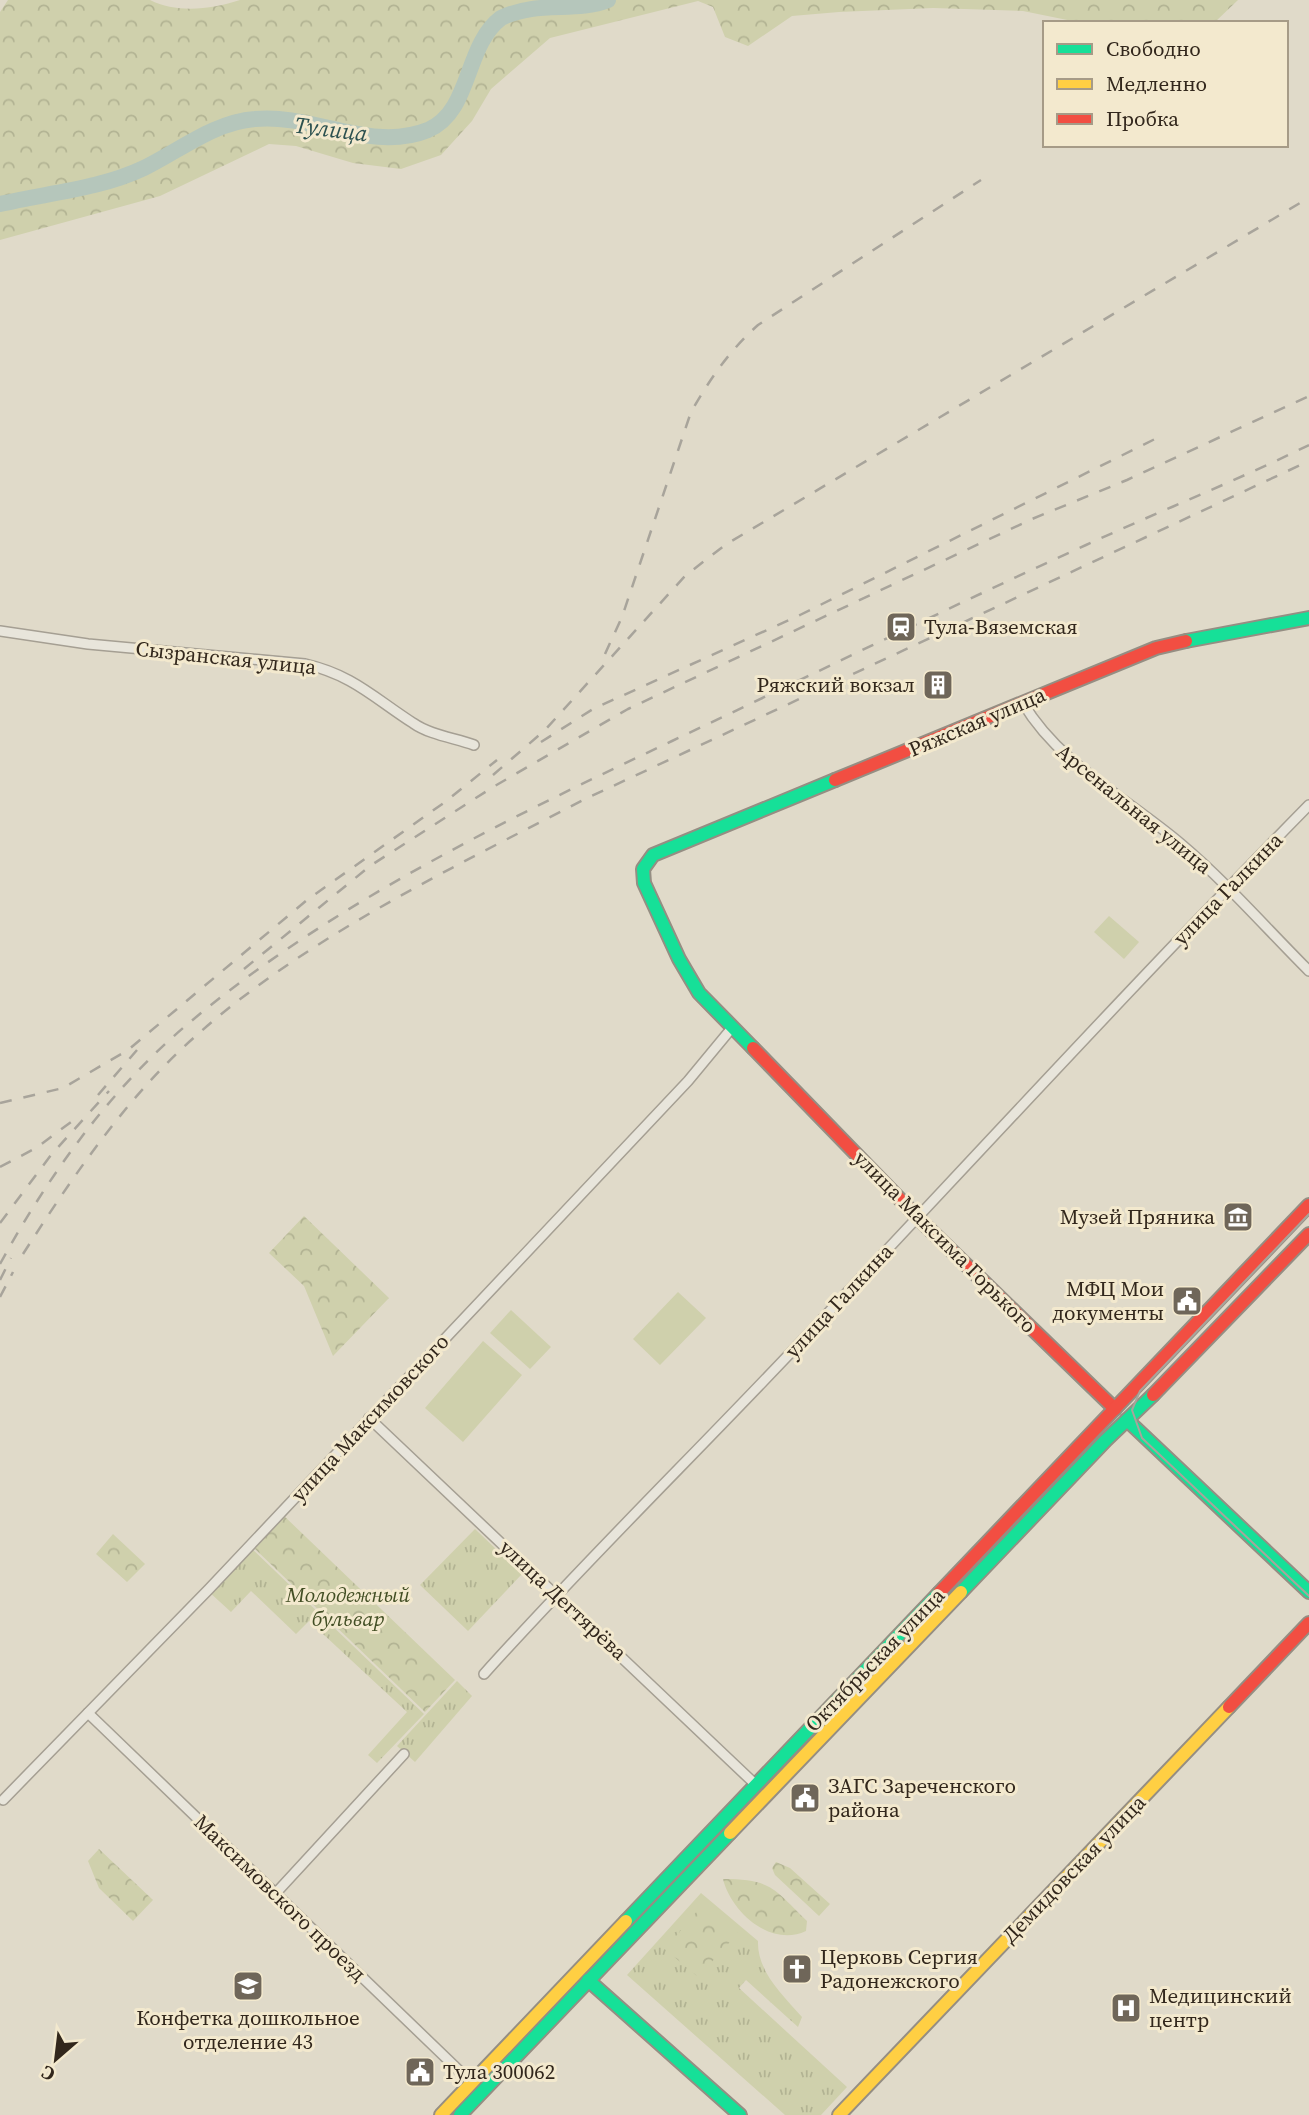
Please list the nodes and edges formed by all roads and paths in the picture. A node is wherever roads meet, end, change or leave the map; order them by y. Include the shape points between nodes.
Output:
1 (1309, 618) edge
2 (0, 631) edge
3 (1023, 703) junction
4 (474, 745) dead end
5 (1309, 805) edge
6 (653, 855) joint
7 (1229, 886) junction
8 (1308, 969) edge
9 (731, 1029) junction
10 (1309, 1205) edge
11 (917, 1216) junction
12 (1309, 1234) edge
13 (1115, 1409) junction
14 (369, 1418) junction
15 (1127, 1420) junction
16 (1309, 1592) edge
17 (556, 1593) junction
18 (1309, 1623) edge
19 (484, 1674) dead end
20 (88, 1713) junction
21 (404, 1754) dead end
22 (755, 1784) junction
23 (3, 1800) dead end
24 (275, 1894) junction
25 (601, 1957) junction
26 (584, 1975) junction
27 (472, 2083) junction
28 (441, 2115) edge
29 (460, 2115) edge
30 (740, 2115) edge
31 (839, 2115) edge

1 - 3 main road, Ряжская улица via 1180,640
2 - 4 street, Сызранская улица via 332,670 357,682 413,723
3 - 6 main road, Ряжская улица
3 - 7 street, Арсенальная улица via 1056,748
5 - 7 street, улица Галкина
6 - 9 main road, улица Максима Горького via 643,869 644,883 691,982
7 - 8 street, Арсенальная улица
7 - 11 street, улица Галкина
9 - 11 main road, улица Максима Горького
9 - 14 street, улица Максимовского via 688,1081
10 - 13 main road, Октябрьская улица
11 - 13 main road, улица Максима Горького
11 - 17 street, улица Галкина
12 - 15 main road, Октябрьская улица
13 - 15 main road, улица Максима Горького
13 - 22 main road, Октябрьская улица
14 - 17 street, улица Дегтярёва
14 - 20 street, улица Максимовского
15 - 16 main road, улица Максима Горького
15 - 25 main road, Октябрьская улица
17 - 19 street, улица Галкина
17 - 22 street, улица Дегтярёва
18 - 31 main road, Демидовская улица
20 - 23 street, улица Максимовского
20 - 24 street, Максимовского проезд
21 - 24 street
22 - 25 main road, Октябрьская улица
24 - 27 street, Максимовского проезд
25 - 26 main road, Октябрьская улица
26 - 27 main road, Октябрьская улица
26 - 29 main road, Октябрьская улица
26 - 30 main road
27 - 28 main road, Октябрьская улица

